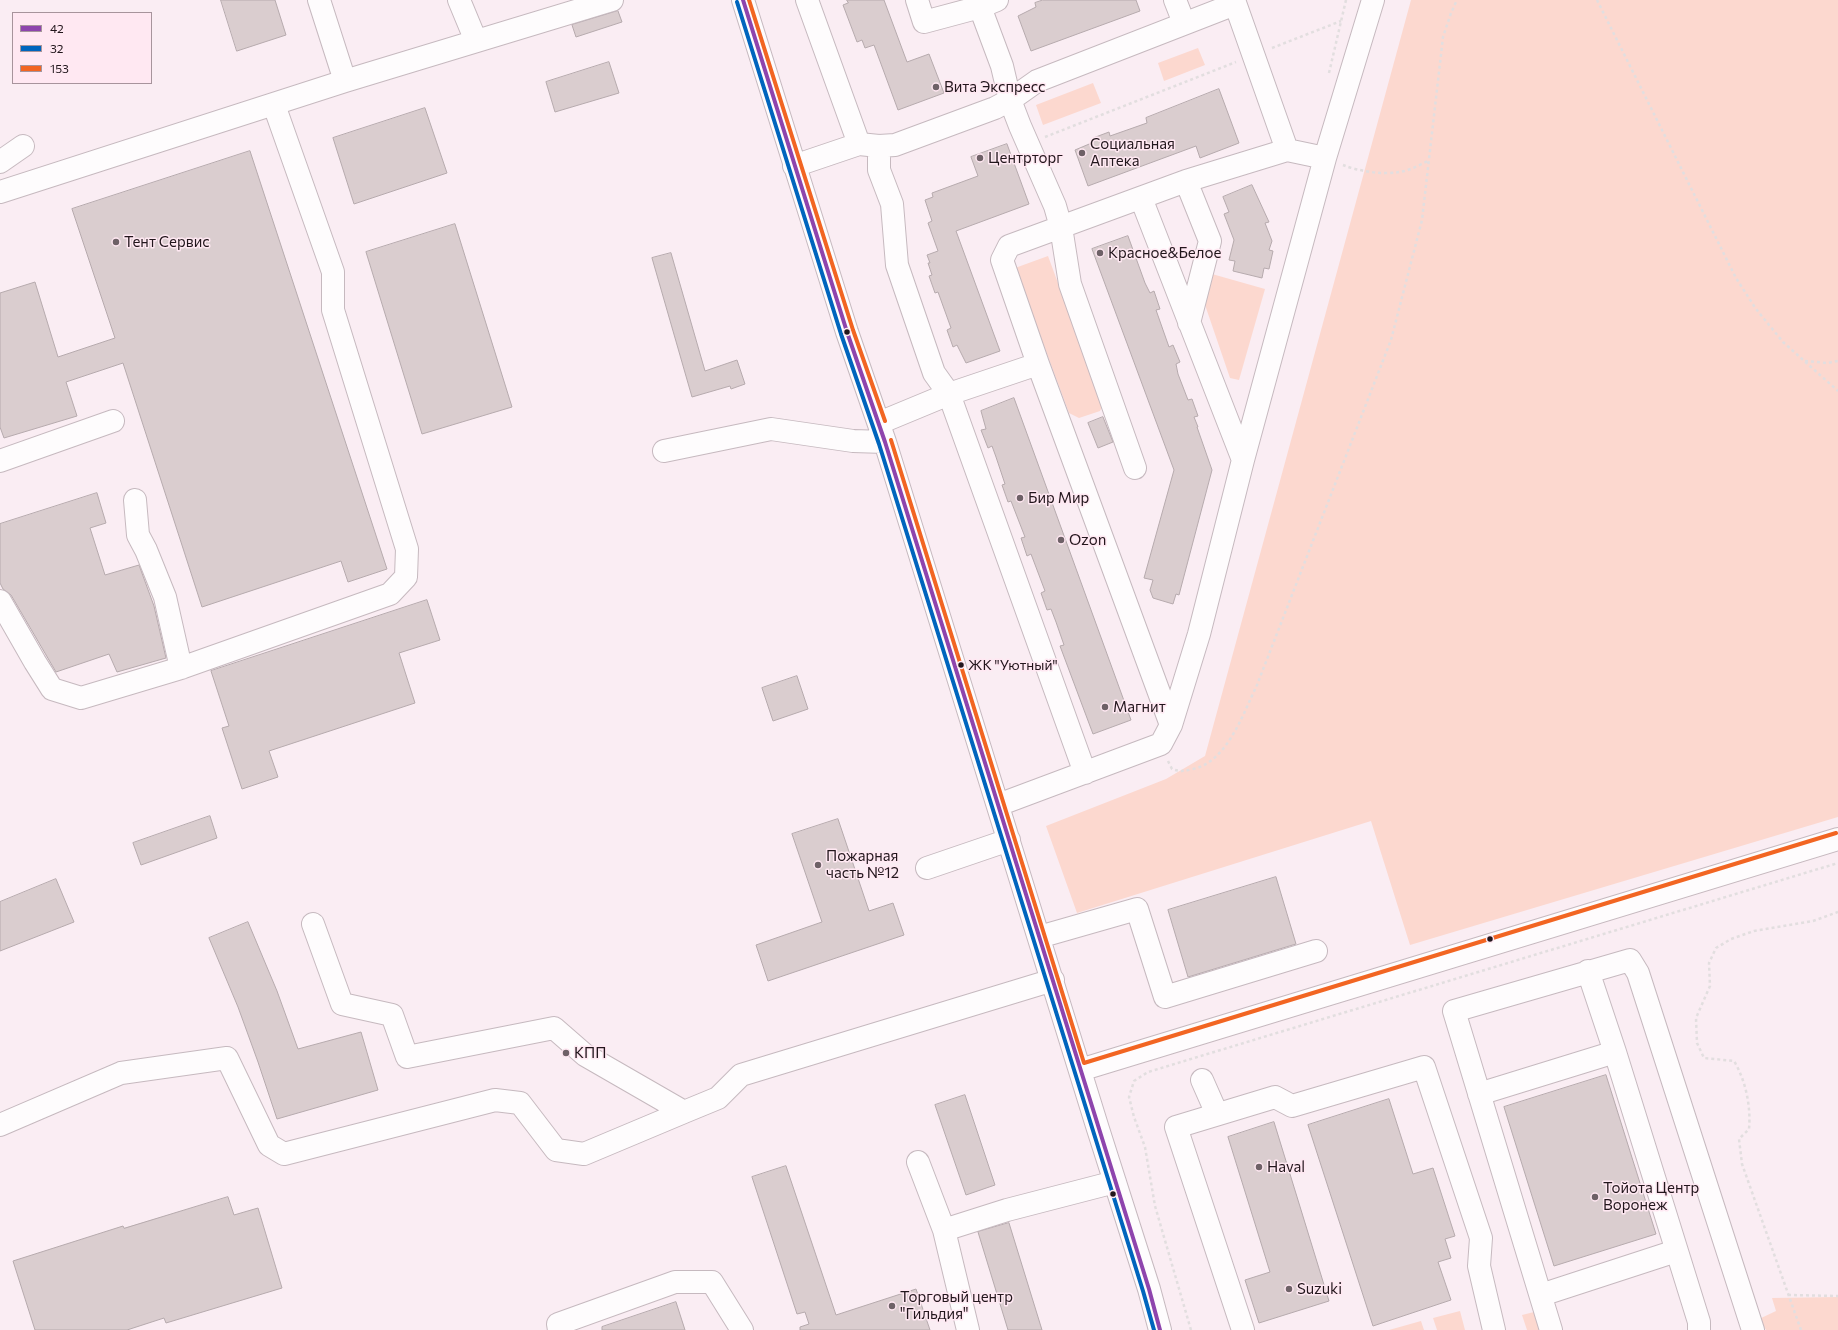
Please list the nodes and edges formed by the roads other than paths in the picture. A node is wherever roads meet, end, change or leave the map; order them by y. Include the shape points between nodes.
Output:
1 (320, 0) edge
2 (459, 0) edge
3 (612, 0) edge
4 (743, 0) edge
5 (807, 0) edge
6 (917, 0) edge
7 (1175, 0) edge
8 (1373, 0) edge
9 (1235, 2) edge
10 (988, 4) edge
11 (580, 5) edge
12 (1184, 23) junction
13 (476, 41) junction
14 (345, 81) junction
15 (1010, 100) junction
16 (274, 105) junction
17 (869, 145) junction
18 (23, 146) dead end
19 (1287, 150) junction
20 (1325, 158) junction
21 (0, 162) edge
22 (794, 166) junction
23 (1186, 181) junction
24 (0, 192) edge
25 (1141, 198) junction
26 (1061, 227) junction
27 (1189, 323) junction
28 (1038, 364) junction
29 (949, 394) junction
30 (113, 422) dead end
31 (882, 432) junction
32 (664, 451) dead end
33 (1243, 460) junction
34 (0, 461) edge
35 (1135, 468) dead end
36 (135, 500) dead end
37 (0, 601) edge
38 (181, 668) junction
39 (1172, 725) junction
40 (1085, 773) junction
41 (998, 805) junction
42 (1838, 839) edge
43 (1009, 840) junction
44 (927, 868) dead end
45 (313, 924) dead end
46 (1039, 937) junction
47 (1316, 951) dead end
48 (1588, 971) junction
49 (1053, 980) junction
50 (1615, 1052) junction
51 (1080, 1070) junction
52 (1202, 1080) dead end
53 (1479, 1094) junction
54 (684, 1112) junction
55 (1217, 1114) junction
56 (0, 1125) edge
57 (918, 1162) dead end
58 (1115, 1182) junction
59 (944, 1230) junction
60 (1676, 1251) junction
61 (1541, 1295) junction
62 (559, 1330) edge
63 (742, 1330) edge
64 (968, 1330) edge
65 (1160, 1330) edge
66 (1243, 1330) edge
67 (1494, 1330) edge
68 (1551, 1330) edge
69 (1699, 1330) edge
70 (1753, 1330) edge

1 - 14 street
2 - 13 street
3 - 11 street
4 - 22 street
5 - 17 street
6 - 10 street via 924,22
7 - 12 street
8 - 20 street
9 - 12 street
9 - 19 street
10 - 15 street
11 - 13 street
12 - 15 street via 1037,81
13 - 14 street
14 - 16 street
15 - 17 street via 995,108 894,145
15 - 26 street via 1055,206
16 - 24 street
16 - 38 street via 332,272 333,310 407,550 406,577 390,594
17 - 22 street
17 - 29 street via 892,204 897,265 934,373
18 - 21 street
19 - 20 street
19 - 23 street
20 - 33 street
22 - 31 street
23 - 25 street
23 - 27 street via 1210,241
25 - 26 street
25 - 27 street
26 - 28 street via 1009,246 1002,260
26 - 35 street via 1070,284
27 - 33 street
28 - 29 street
28 - 39 street
29 - 31 street
29 - 40 street
30 - 34 street
31 - 32 street via 853,441 771,429
31 - 41 street
33 - 39 street via 1199,634
36 - 38 street via 138,535 165,597
37 - 38 street via 52,689 81,698
39 - 40 street via 1161,744
40 - 41 street
41 - 43 street
42 - 51 street
43 - 44 street
43 - 46 street
45 - 54 street via 342,1004 392,1015 407,1057 554,1028 585,1055
46 - 47 street via 1137,909 1165,997
46 - 49 street
48 - 50 street
48 - 53 street via 1454,1011
48 - 70 street via 1630,960 1638,973
49 - 51 street
49 - 54 street via 741,1075 718,1098
50 - 53 street
50 - 60 street
51 - 58 street
52 - 55 street
53 - 61 street
54 - 56 street via 584,1154 556,1150 520,1103 495,1100 284,1154 268,1144 227,1058 121,1073
55 - 66 street via 1176,1127
55 - 67 street via 1275,1097 1292,1106 1424,1066 1481,1238 1479,1266
57 - 59 street
58 - 59 street via 1007,1210
58 - 65 street
59 - 64 street
60 - 61 street
60 - 69 street via 1699,1322
61 - 68 street
62 - 63 street via 558,1324 675,1282 712,1282

